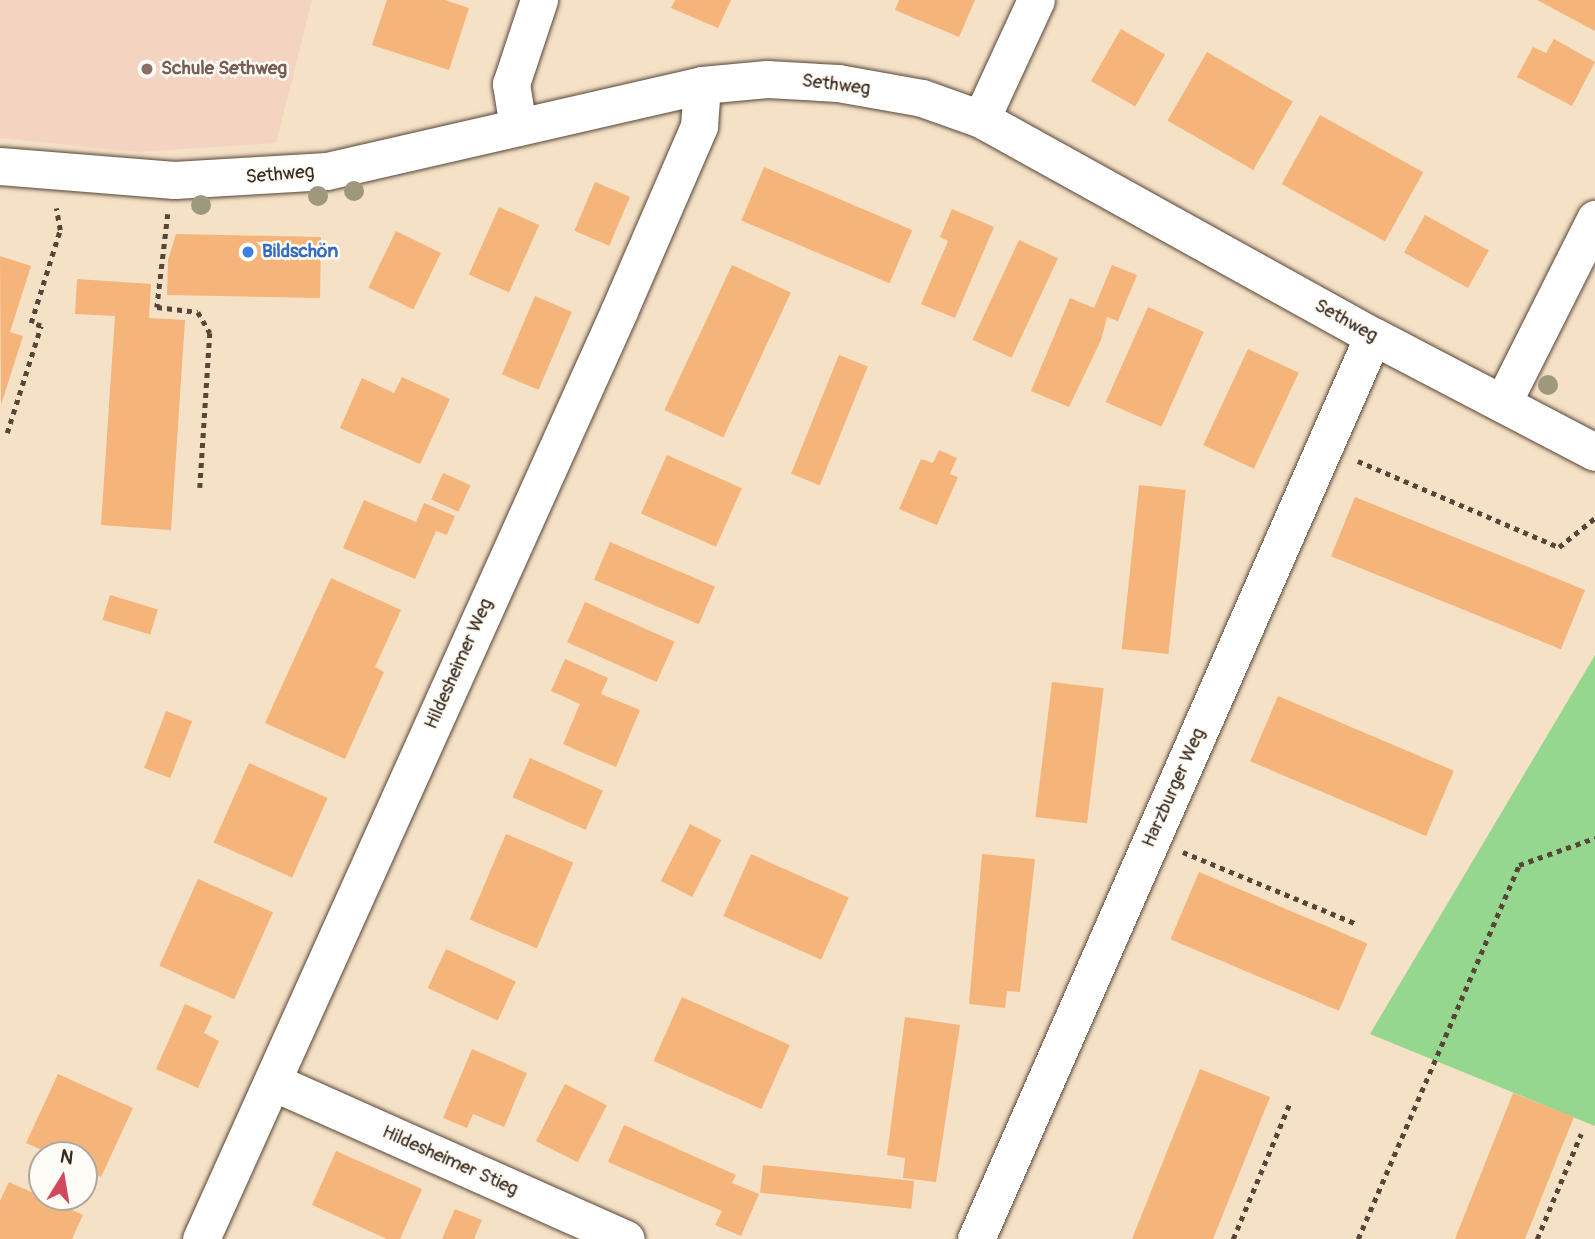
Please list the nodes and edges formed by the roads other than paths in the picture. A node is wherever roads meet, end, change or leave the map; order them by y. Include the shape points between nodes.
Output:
1 (539, 0) edge
2 (1036, 0) edge
3 (702, 85) junction
4 (981, 119) junction
5 (518, 127) junction
6 (0, 166) edge
7 (1595, 219) edge
8 (1373, 336) junction
9 (1503, 402) junction
10 (1595, 452) edge
11 (273, 1082) junction
12 (201, 1239) edge
13 (626, 1239) edge
14 (976, 1239) edge

1 - 5 street via 511,83
2 - 4 street
3 - 4 street, Sethweg via 768,79 838,83 922,98
3 - 5 street, Sethweg
3 - 11 street, Hildesheimer Weg via 699,125 625,298
4 - 8 street, Sethweg
5 - 6 street, Sethweg via 327,171 174,180
7 - 9 street
8 - 9 street, Sethweg
8 - 14 street, Harzburger Weg
9 - 10 street, Sethweg
11 - 12 street, Hildesheimer Weg
11 - 13 street, Hildesheimer Stieg

